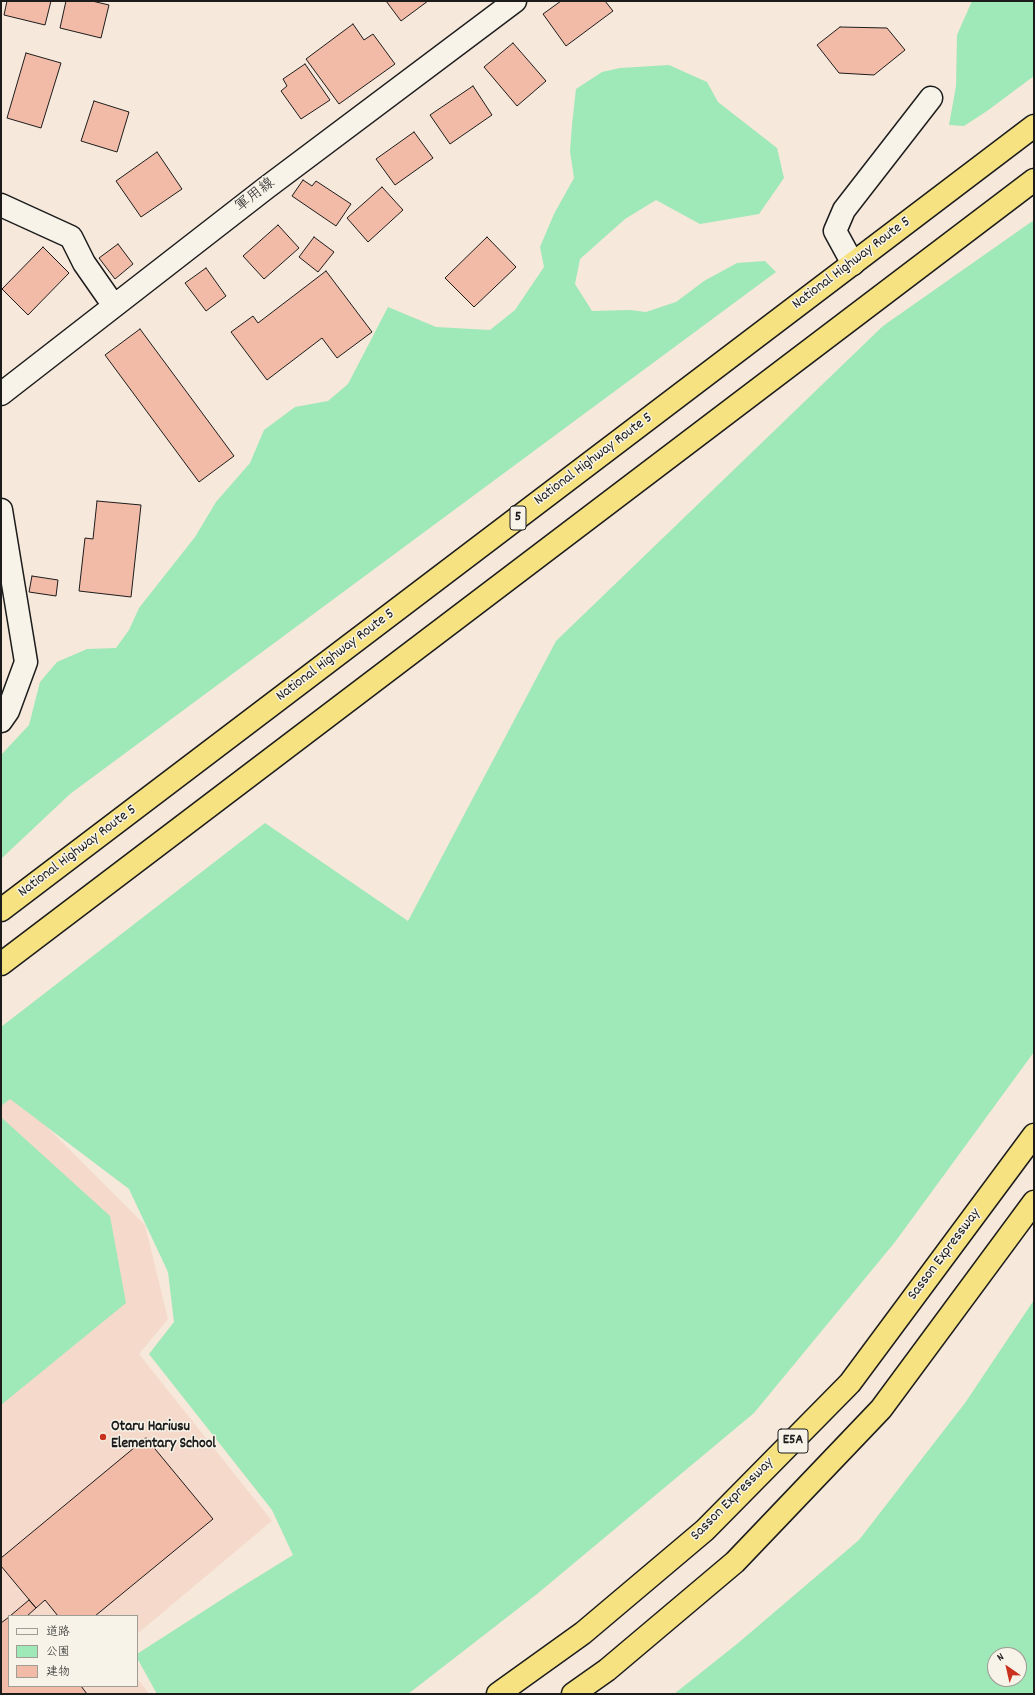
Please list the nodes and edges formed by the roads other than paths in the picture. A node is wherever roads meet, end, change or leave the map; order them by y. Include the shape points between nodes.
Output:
1 (515, 1) edge
2 (931, 98) dead end
3 (1034, 126) edge
4 (1034, 180) edge
5 (1, 205) edge
6 (853, 264) junction
7 (114, 306) junction
8 (1, 394) edge
9 (1, 510) edge
10 (1, 721) edge
11 (1, 910) edge
12 (1, 964) edge
13 (1034, 1135) edge
14 (1034, 1202) edge
15 (498, 1694) edge
16 (573, 1694) edge

1 - 7 street, 軍用線
2 - 6 street via 844,210 835,231
3 - 6 highway, National Highway Route 5 / 5
4 - 12 highway
5 - 7 street via 70,237 84,263
6 - 11 highway, National Highway Route 5 / 5
7 - 8 street, 軍用線
9 - 10 street via 26,662 8,711
13 - 15 highway, Sasson Expressway / E5A via 850,1383 705,1530 582,1633
14 - 16 highway, E5A via 882,1409 735,1562 606,1670

